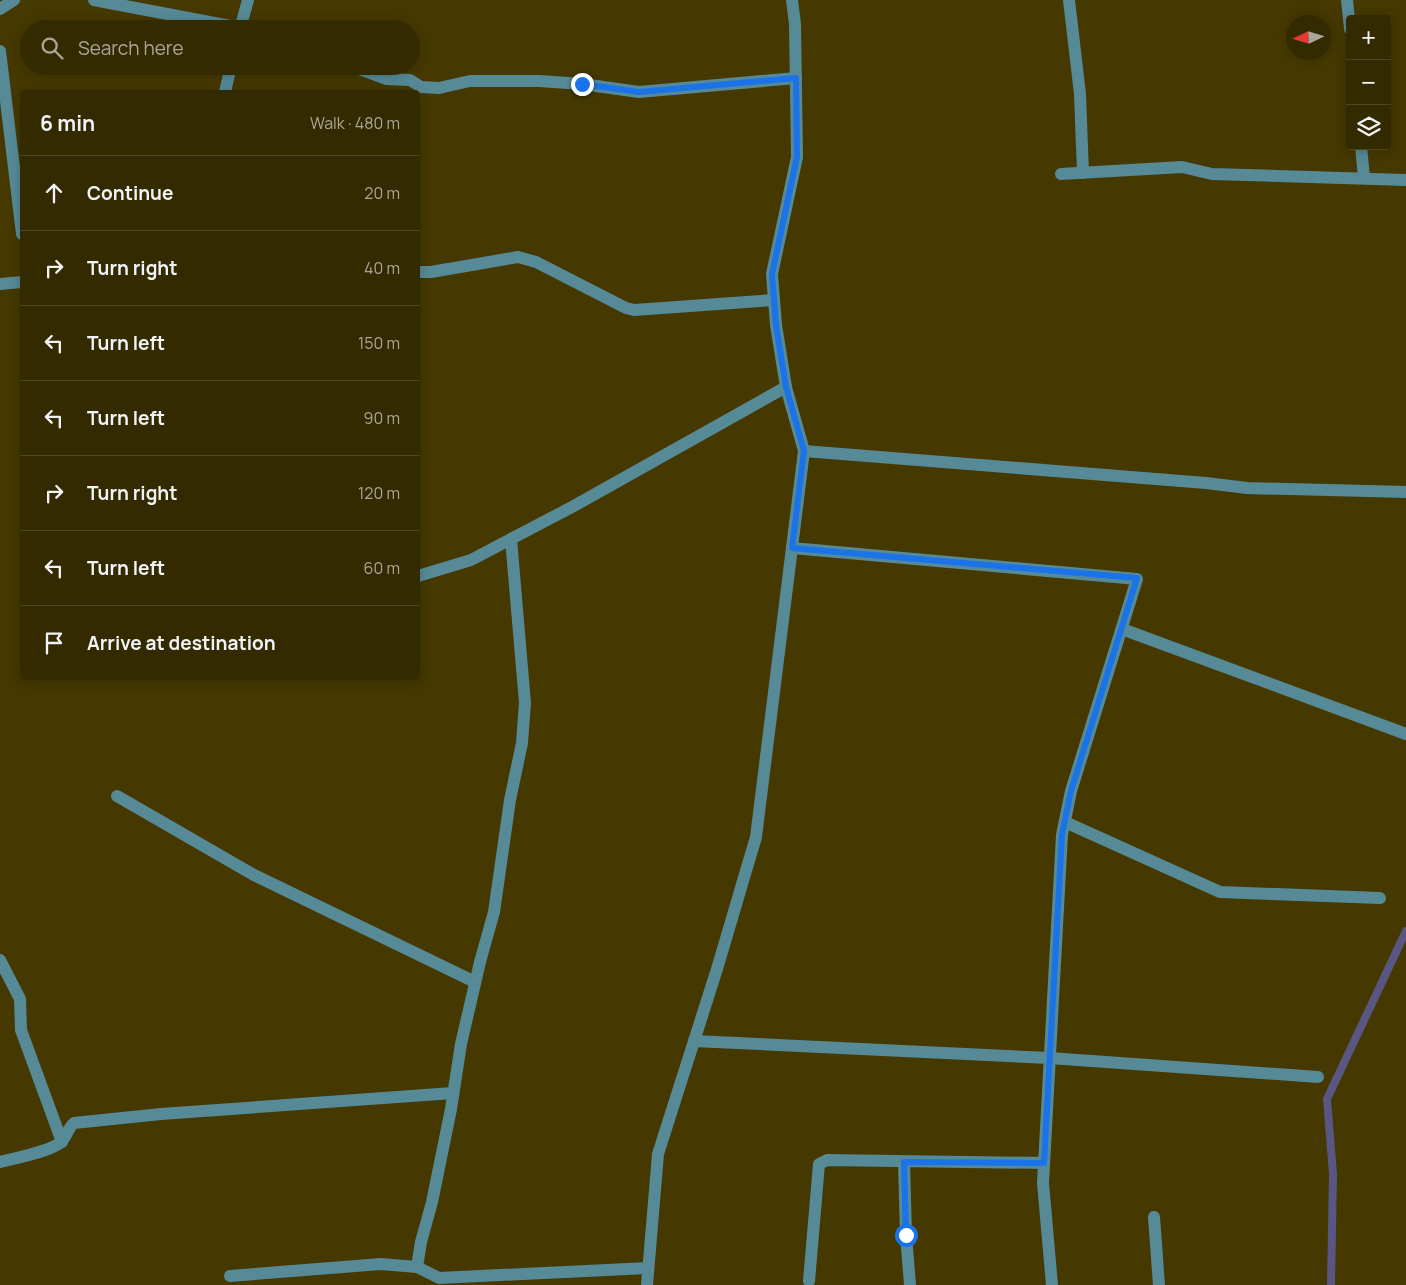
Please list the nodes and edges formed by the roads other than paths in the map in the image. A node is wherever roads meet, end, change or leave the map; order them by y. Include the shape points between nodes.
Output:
1 (14, 0) edge
2 (94, 0) edge
3 (248, 0) edge
4 (792, 0) edge
5 (1069, 0) edge
6 (1347, 0) edge
7 (0, 9) edge
8 (1349, 15) edge
9 (200, 20) edge
10 (244, 20) edge
11 (0, 51) edge
12 (229, 75) edge
13 (375, 75) edge
14 (796, 78) junction
15 (225, 90) edge
16 (1361, 150) edge
17 (1083, 173) junction
18 (1060, 174) dead end
19 (1364, 178) junction
20 (1406, 180) edge
21 (20, 217) edge
22 (420, 272) edge
23 (20, 282) edge
24 (0, 284) edge
25 (774, 300) junction
26 (786, 387) junction
27 (804, 451) junction
28 (1406, 492) edge
29 (511, 539) junction
30 (792, 548) junction
31 (420, 575) edge
32 (1122, 629) junction
33 (1406, 734) edge
34 (117, 796) dead end
35 (1065, 822) junction
36 (1380, 898) dead end
37 (0, 960) edge
38 (475, 982) junction
39 (694, 1040) junction
40 (1049, 1058) junction
41 (1318, 1077) dead end
42 (453, 1093) junction
43 (62, 1142) junction
44 (0, 1162) edge
45 (904, 1162) junction
46 (1044, 1163) junction
47 (1154, 1217) dead end
48 (417, 1267) junction
49 (648, 1268) junction
50 (230, 1276) dead end
51 (809, 1281) dead end
52 (647, 1285) edge
53 (910, 1285) edge
54 (1052, 1285) edge
55 (1159, 1285) edge

1 - 7 street
2 - 9 street
3 - 10 street
4 - 14 street via 796,24
5 - 17 street via 1080,94
6 - 8 street
11 - 21 street
12 - 15 street
13 - 14 street via 410,80 421,87 439,88 470,80 539,81 639,92
14 - 25 street via 797,157 772,274
16 - 19 street
17 - 18 street
17 - 19 street via 1182,167 1212,174
19 - 20 street
22 - 25 street via 518,257 536,262 634,310
23 - 24 street
25 - 26 street
26 - 27 street
26 - 29 street
27 - 28 street via 1247,488
27 - 30 street
29 - 31 street via 471,560
29 - 38 street via 525,703 522,743 510,800 494,912
30 - 32 street via 1137,578
30 - 39 street via 756,837
32 - 33 street
32 - 35 street via 1071,791
34 - 38 street via 254,875
35 - 36 street via 1220,892
35 - 40 street
37 - 43 street via 20,999 21,1030
38 - 42 street
39 - 40 street
39 - 49 street via 658,1154
40 - 41 street
40 - 46 street
42 - 43 street via 74,1123
42 - 48 street
43 - 44 street via 44,1152
45 - 46 street
45 - 51 street via 826,1160 819,1164
45 - 53 street
46 - 54 street
47 - 55 street
48 - 49 street via 439,1278
48 - 50 street via 381,1264
49 - 52 street

